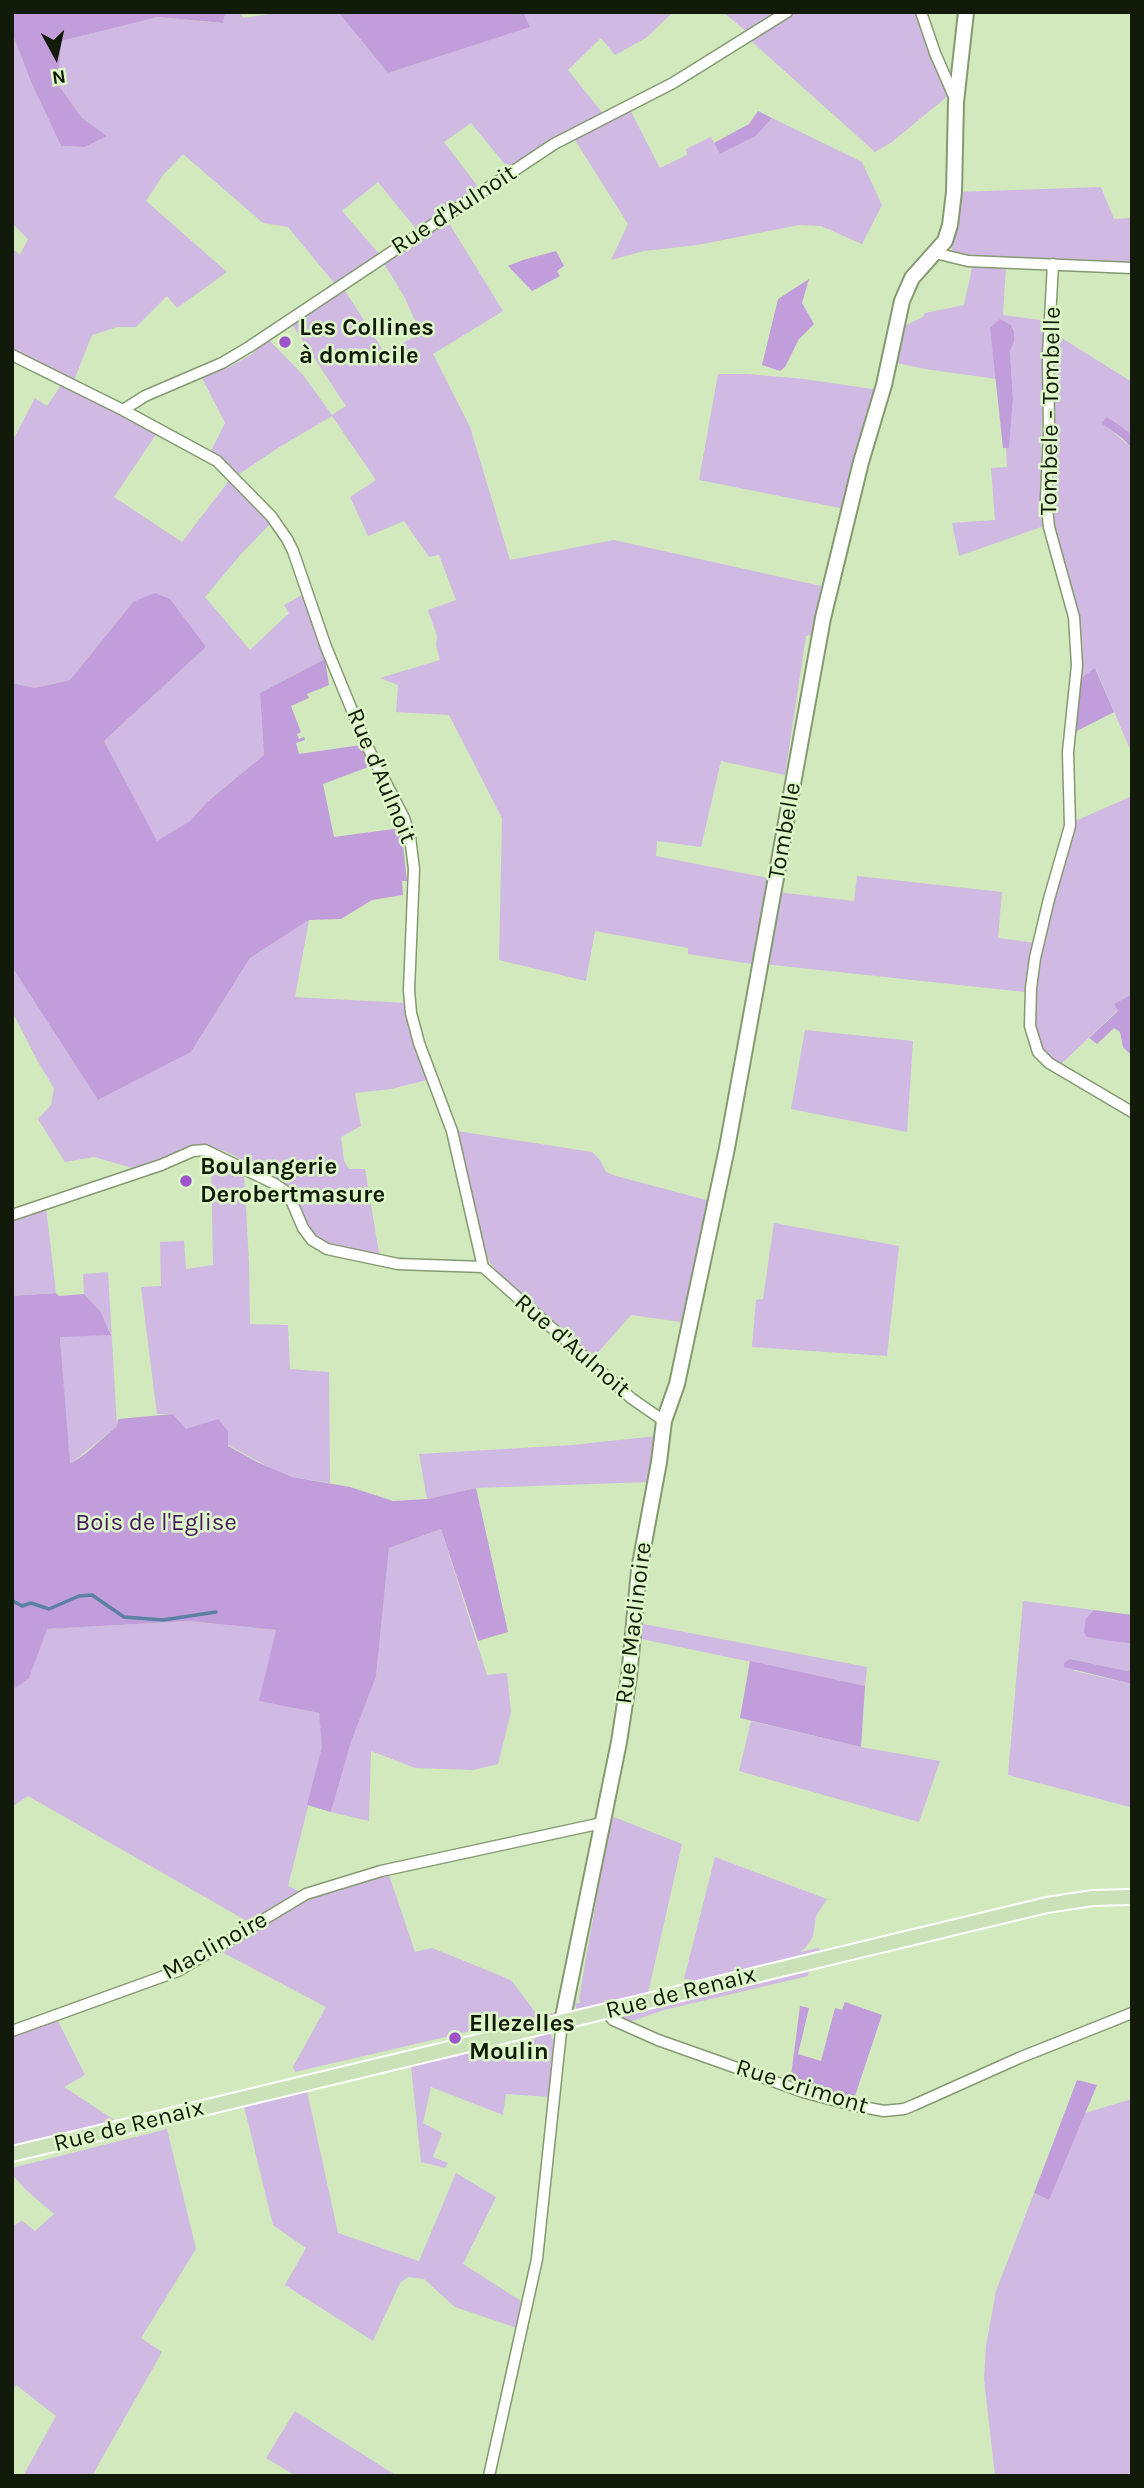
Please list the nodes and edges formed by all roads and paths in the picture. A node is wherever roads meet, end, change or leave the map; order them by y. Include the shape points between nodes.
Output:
1 (787, 12) edge
2 (921, 12) edge
3 (966, 12) edge
4 (956, 102) junction
5 (935, 253) junction
6 (1053, 264) junction
7 (1132, 268) edge
8 (12, 355) edge
9 (123, 410) junction
10 (1132, 1112) edge
11 (12, 1215) edge
12 (484, 1267) junction
13 (664, 1421) junction
14 (602, 1824) junction
15 (1132, 1897) edge
16 (606, 2011) junction
17 (1132, 2012) edge
18 (562, 2022) junction
19 (12, 2031) edge
20 (12, 2154) edge
21 (489, 2476) edge

1 - 9 street, Rue d'Aulnoit via 673,83 554,144 249,347
2 - 4 street
3 - 4 street, Tombelle
4 - 5 street, Tombelle via 950,225
5 - 6 street via 968,261
5 - 13 street, Tombelle via 912,278 902,300 831,581 727,1149 677,1384
6 - 7 street
6 - 10 street, Tombele - Tombelle via 1046,499 1049,527 1074,617 1077,656 1069,742 1070,826 1043,919 1032,975 1030,1026 1038,1052 1056,1069
8 - 9 street, Rue d'Aulnoit
9 - 12 street, Rue d'Aulnoit via 217,461 271,516 293,551 326,647 410,837 414,869 411,1013 452,1131
11 - 12 street via 205,1150 285,1191 303,1228 327,1249 398,1264
12 - 13 street, Rue d'Aulnoit via 631,1398
13 - 14 street, Rue Maclinoire via 639,1570 626,1700
14 - 18 street, Rue Maclinoire
14 - 19 street, Maclinoire via 381,1871 306,1894 178,1971
15 - 16 main road, Rue de Renaix via 1047,1905
16 - 17 street, Rue Crimont via 613,2020 658,2040 791,2088 884,2111 904,2109
16 - 18 main road, Rue de Renaix
18 - 20 main road, Rue de Renaix
18 - 21 street via 537,2259

